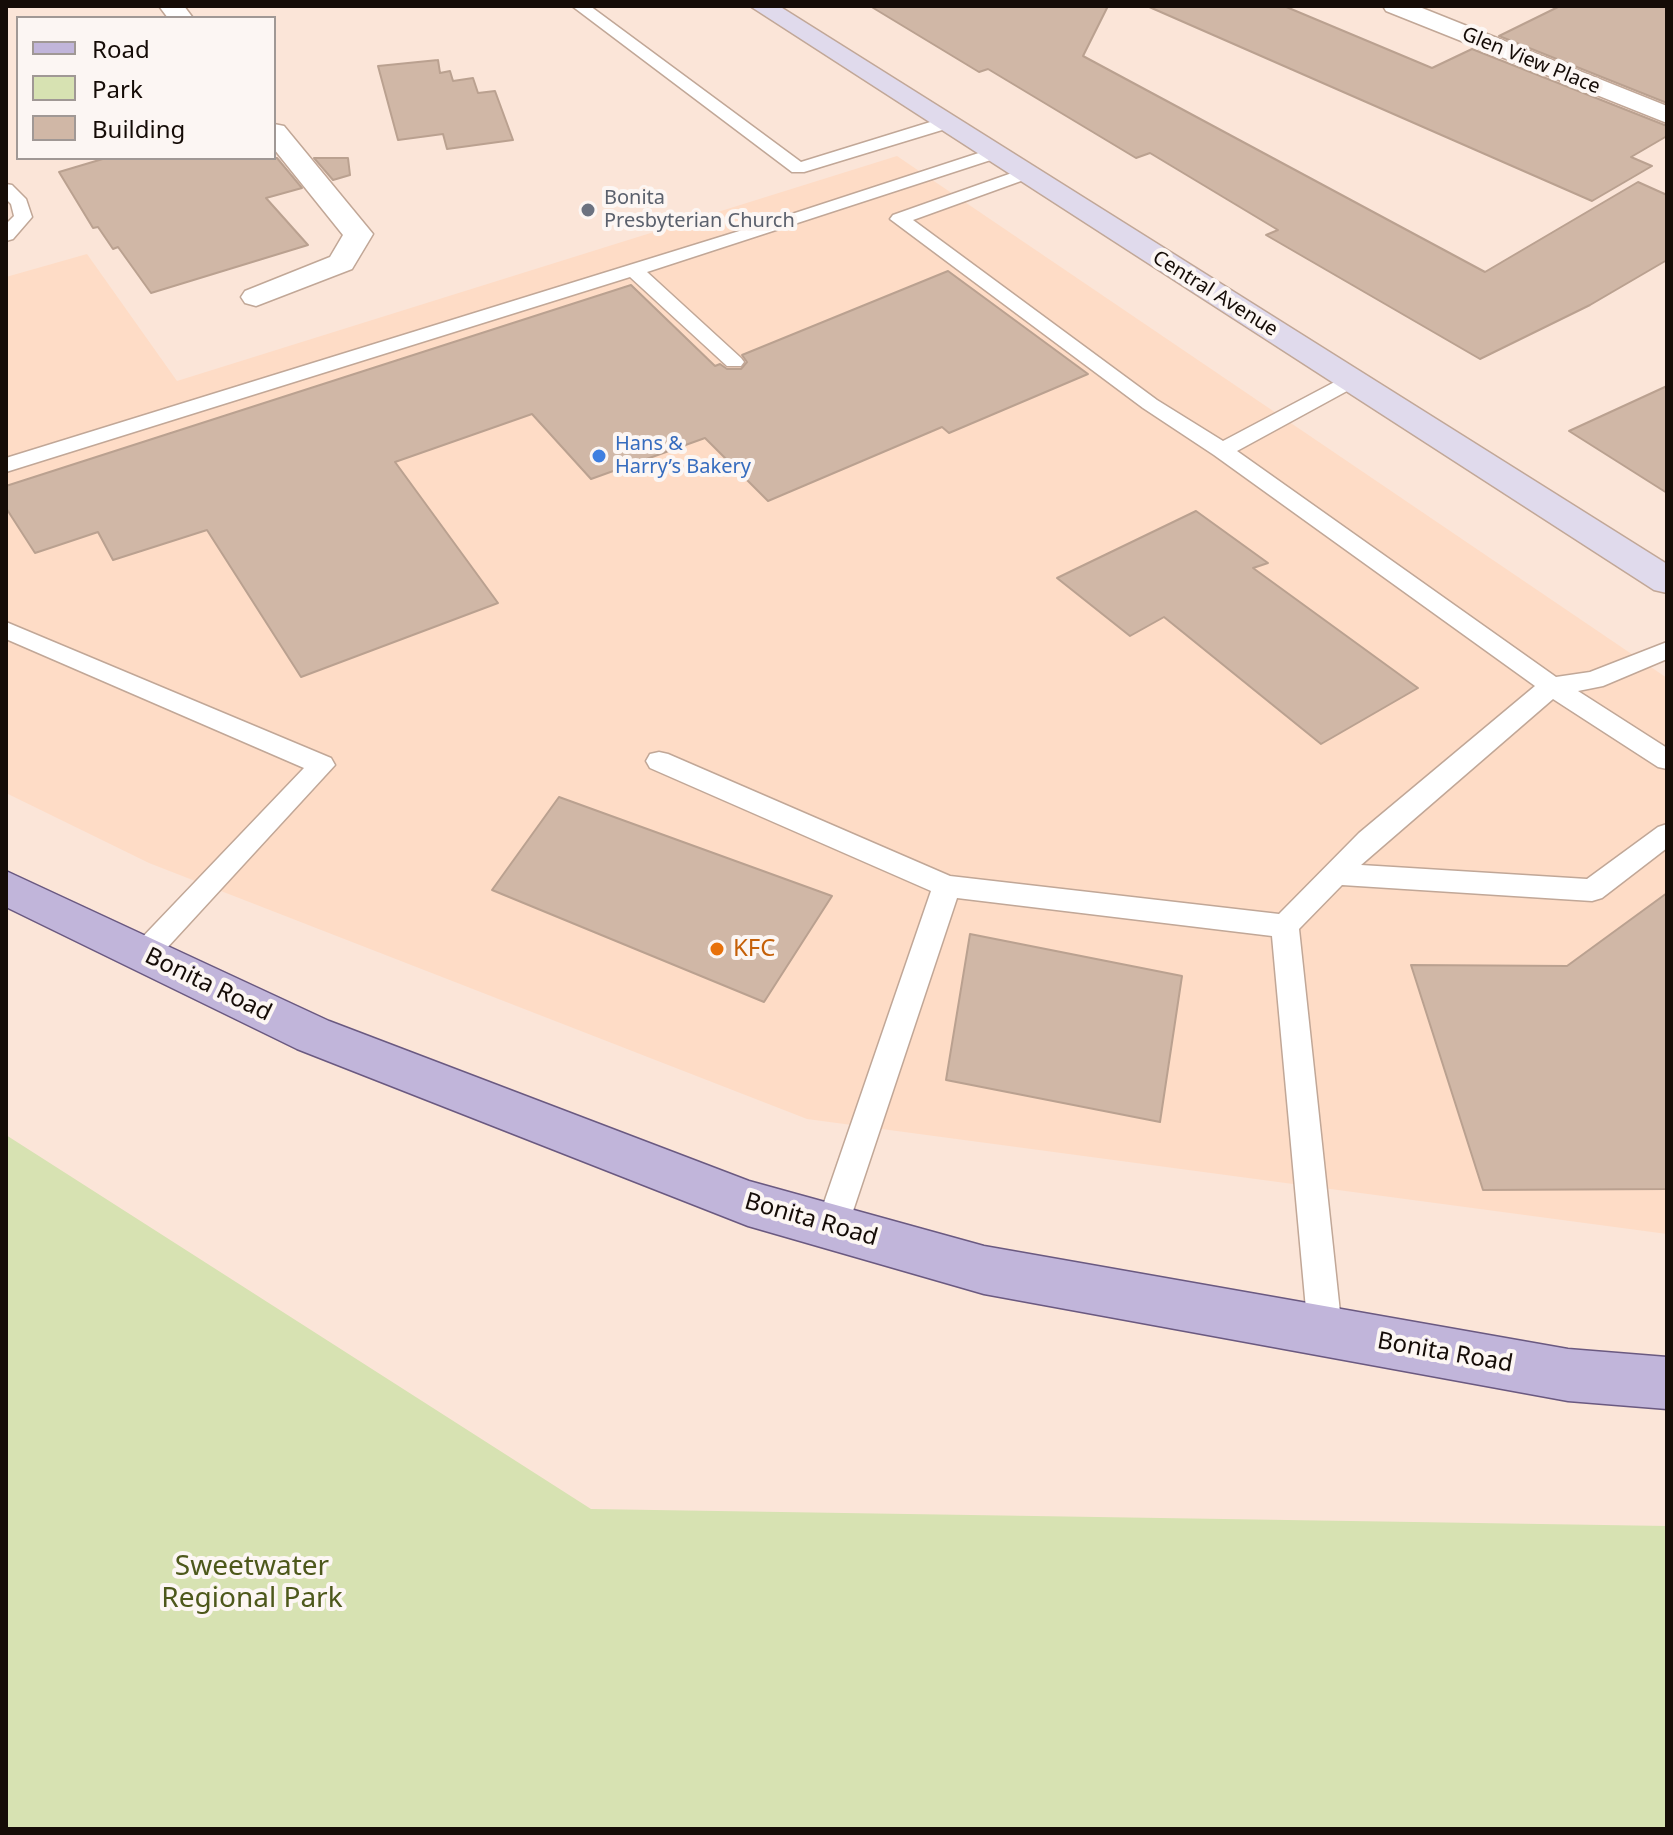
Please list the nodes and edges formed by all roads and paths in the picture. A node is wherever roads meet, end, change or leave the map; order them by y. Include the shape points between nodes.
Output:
1 (580, 6) edge
2 (762, 6) edge
3 (1395, 6) edge
4 (1667, 115) edge
5 (946, 123) junction
6 (276, 134) edge
7 (994, 153) junction
8 (1026, 173) junction
9 (6, 189) edge
10 (6, 235) edge
11 (633, 270) junction
12 (256, 297) dead end
13 (734, 362) dead end
14 (1351, 381) junction
15 (1222, 450) junction
16 (6, 465) edge
17 (1667, 581) edge
18 (6, 630) edge
19 (1667, 650) edge
20 (1552, 686) junction
21 (1667, 760) edge
22 (659, 761) dead end
23 (1667, 834) edge
24 (1336, 874) junction
25 (947, 886) junction
26 (6, 888) edge
27 (1285, 926) junction
28 (144, 954) junction
29 (832, 1226) junction
30 (1325, 1331) junction
31 (1667, 1383) edge

1 - 5 lane via 798,168
2 - 5 main road, Central Avenue
3 - 4 street, Glen View Place
5 - 7 main road, Central Avenue
6 - 12 street via 358,234 341,263
7 - 8 main road, Central Avenue
7 - 11 lane
8 - 14 main road, Central Avenue
8 - 15 lane via 899,219 1150,404
9 - 10 lane via 20,203 23,217
11 - 13 lane
11 - 16 lane
14 - 15 lane
14 - 17 main road, Central Avenue
15 - 20 lane
18 - 28 lane via 322,765
19 - 20 lane via 1594,680
20 - 21 lane
20 - 24 lane
22 - 25 lane
23 - 24 lane via 1592,890
24 - 27 lane
25 - 27 lane
25 - 29 lane
26 - 28 main road, Bonita Road
27 - 30 lane
28 - 29 main road, Bonita Road via 313,1035 748,1203
29 - 30 main road, Bonita Road via 984,1270
30 - 31 main road, Bonita Road via 1568,1375

